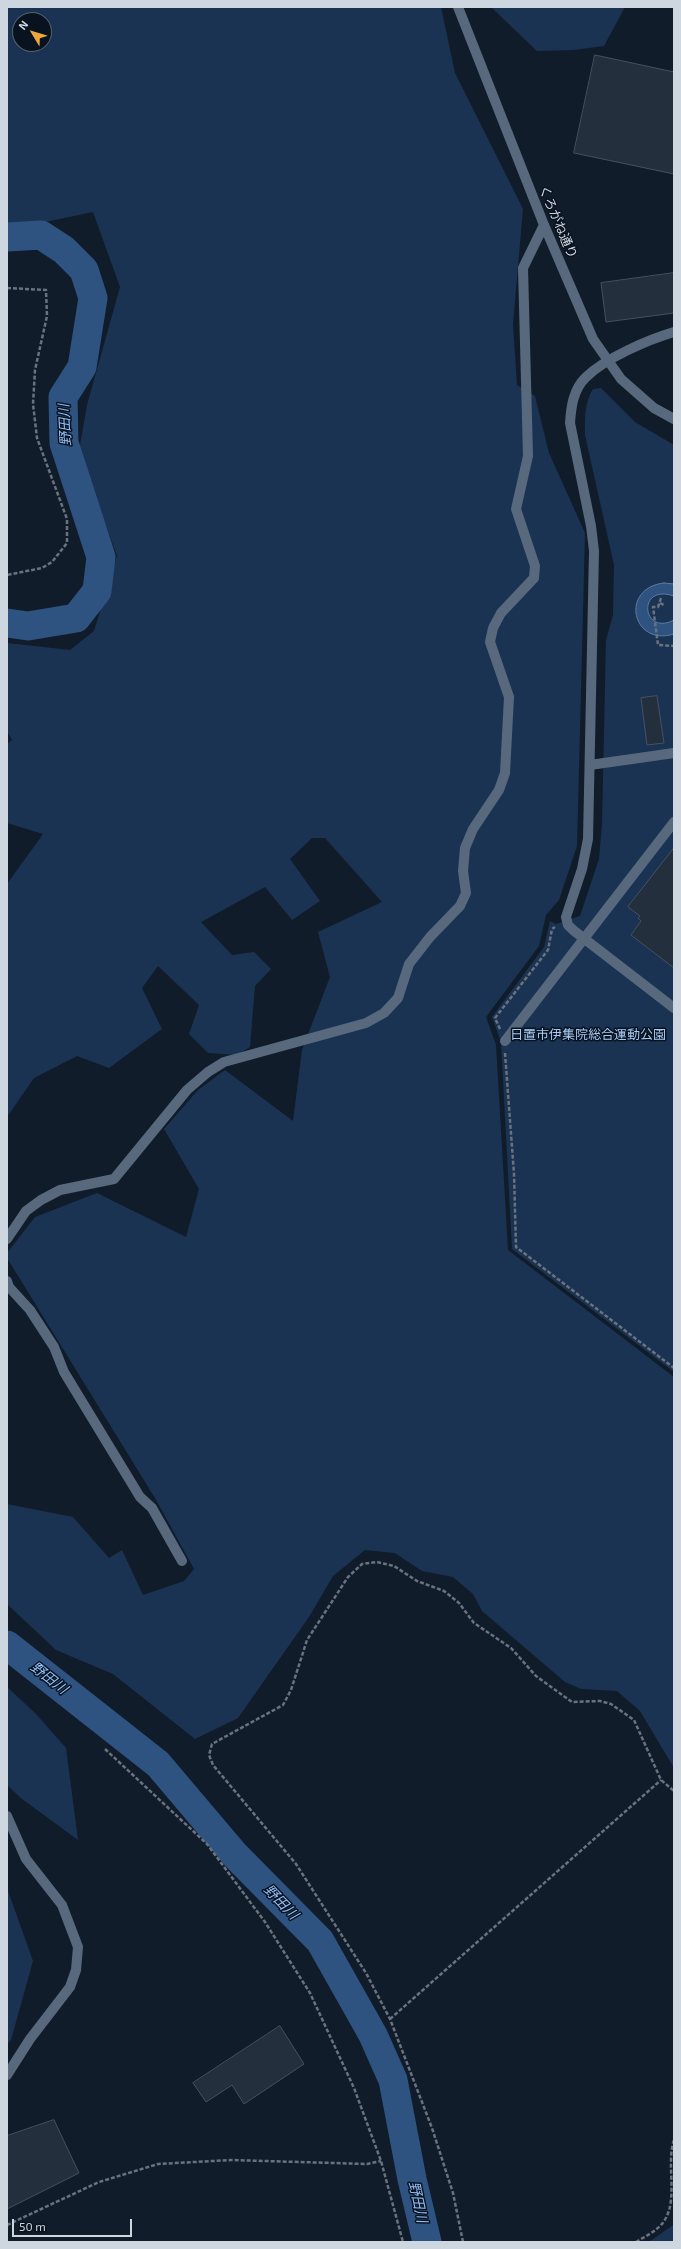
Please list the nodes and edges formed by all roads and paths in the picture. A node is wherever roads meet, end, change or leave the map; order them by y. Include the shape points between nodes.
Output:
1 (458, 7) edge
2 (544, 225) junction
3 (7, 288) edge
4 (674, 332) edge
5 (607, 362) junction
6 (674, 418) edge
7 (7, 575) edge
8 (661, 598) dead end
9 (660, 603) junction
10 (664, 605) dead end
11 (674, 646) edge
12 (674, 753) edge
13 (590, 765) junction
14 (674, 822) edge
15 (567, 923) junction
16 (584, 939) junction
17 (674, 1008) edge
18 (505, 1041) junction
19 (7, 1239) edge
20 (7, 1280) edge
21 (674, 1368) edge
22 (182, 1561) dead end
23 (105, 1749) dead end
24 (661, 1780) junction
25 (674, 1791) edge
26 (7, 1816) edge
27 (390, 2019) junction
28 (7, 2074) edge
29 (674, 2140) edge
30 (381, 2161) junction
31 (7, 2225) edge
32 (403, 2242) edge
33 (463, 2242) edge
34 (636, 2242) edge

1 - 2 street, くろがね通り
2 - 5 street, くろがね通り via 593,339
2 - 19 street via 523,268 528,456 516,509 535,566 534,578 502,613 490,642 509,697 505,773 499,790 473,829 465,848 462,871 466,893 460,906 430,937 409,964 398,998 384,1014 366,1023 224,1062 187,1090 114,1179 60,1190 41,1200 26,1211
3 - 7 path via 46,290 46,316 35,370 33,404 37,438 67,519 67,543 52,562 42,568
4 - 5 street via 660,336
5 - 6 street, くろがね通り via 637,394 654,408
5 - 13 street via 585,377 577,390 571,407 570,423 594,551
8 - 9 path
9 - 10 path
9 - 11 path via 658,607 653,607 658,645
12 - 13 street
13 - 15 street via 588,839 582,869 568,907
14 - 16 street
15 - 16 street
15 - 18 path via 552,928 548,950 495,1018
16 - 17 street
16 - 18 street
18 - 21 path via 516,1247
20 - 22 street via 9,1287 30,1310 54,1347 64,1372 140,1497 152,1508
23 - 30 path via 207,1844 265,1922 310,1993 354,2088
24 - 25 path
24 - 27 path
24 - 27 path via 634,1720 611,1704 600,1701 572,1702 536,1676 511,1648 474,1623 459,1603 444,1591 418,1581 394,1566 377,1562 362,1564 348,1577 307,1640 291,1690 283,1705 212,1744 209,1755 213,1765 296,1864 366,1973
26 - 28 street via 26,1859 62,1905 78,1947 76,1970 70,1987
27 - 33 path via 432,2128 453,2194
29 - 34 path via 671,2148 671,2193 668,2214 660,2226
30 - 31 path via 367,2164 231,2160 158,2164 99,2182
30 - 32 path

